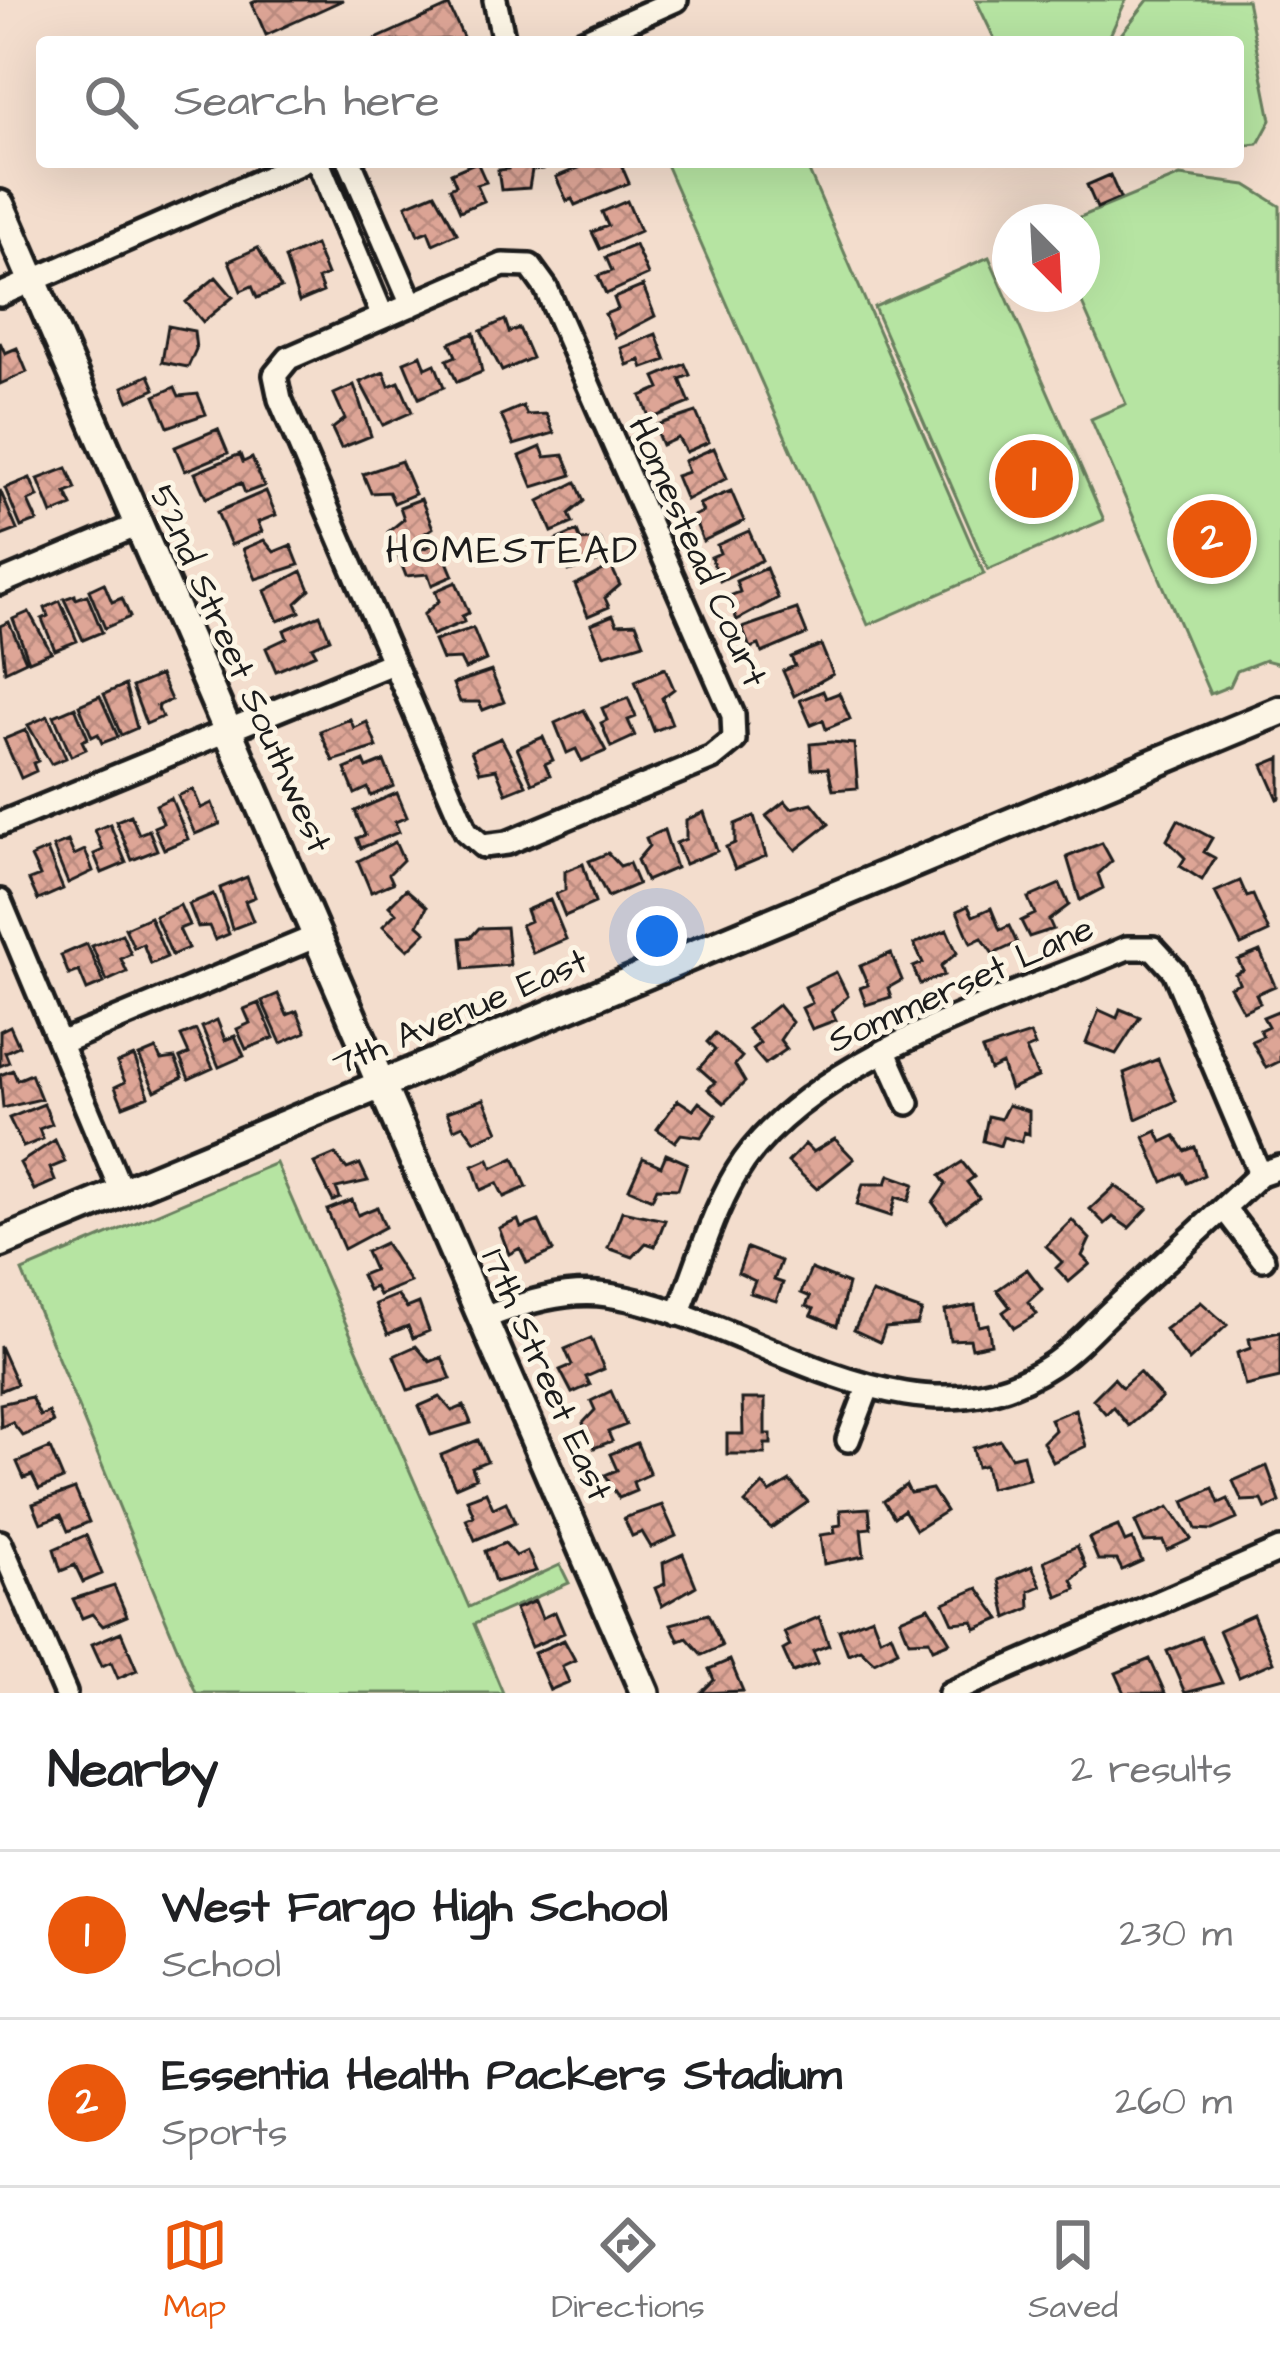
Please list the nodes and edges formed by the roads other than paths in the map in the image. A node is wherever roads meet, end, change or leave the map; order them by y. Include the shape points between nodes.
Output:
1 (495, 0) edge
2 (676, 0) edge
3 (504, 36) edge
4 (594, 36) edge
5 (289, 168) edge
6 (321, 168) edge
7 (353, 168) edge
8 (0, 205) edge
9 (32, 281) junction
10 (0, 295) edge
11 (412, 305) junction
12 (383, 317) junction
13 (138, 525) junction
14 (0, 583) edge
15 (392, 663) junction
16 (1280, 711) edge
17 (226, 733) junction
18 (0, 824) edge
19 (0, 901) edge
20 (317, 936) junction
21 (60, 1043) junction
22 (884, 1052) junction
23 (380, 1086) junction
24 (908, 1102) dead end
25 (1270, 1170) edge
26 (121, 1190) junction
27 (1224, 1208) junction
28 (0, 1243) edge
29 (1263, 1259) dead end
30 (678, 1314) junction
31 (484, 1318) junction
32 (868, 1388) junction
33 (848, 1440) dead end
34 (0, 1542) edge
35 (1280, 1550) edge
36 (64, 1693) edge
37 (645, 1693) edge
38 (950, 1693) edge

1 - 3 street
2 - 4 street
5 - 9 street
6 - 12 street
7 - 11 street
8 - 9 street
9 - 10 street
9 - 13 street, 52nd Street Southwest
11 - 12 street, Homestead Court
11 - 15 street, Homestead Court via 503,265 530,266 733,716 734,740 712,758 483,846 466,831
12 - 15 street, Homestead Court via 290,358 275,375
13 - 14 street
13 - 17 street, 52nd Street Southwest
15 - 17 street
16 - 23 street, 7th Avenue East
17 - 18 street
17 - 20 street, 52nd Street Southwest
19 - 21 street
20 - 21 street
20 - 23 street, 52nd Street Southwest
21 - 26 street
22 - 24 street
22 - 25 street, Sommerset Lane via 1127,947 1154,948 1174,971
22 - 30 street, Sommerset Lane via 824,1082 776,1120 740,1167
23 - 26 street, 7th Avenue East
23 - 31 street, 17th Street East
25 - 27 street
26 - 28 street, 7th Avenue East
27 - 29 street
27 - 32 street via 1051,1366 989,1393 928,1397
30 - 31 street via 607,1295 559,1295
30 - 32 street
31 - 37 street, 17th Street East
32 - 33 street
34 - 36 street
35 - 38 street

